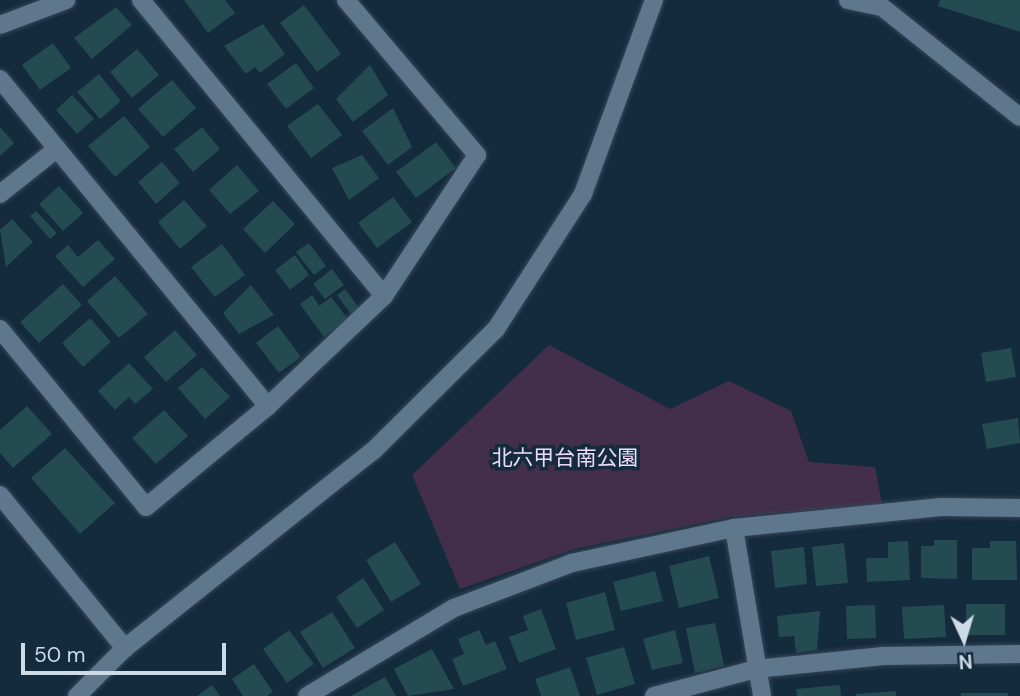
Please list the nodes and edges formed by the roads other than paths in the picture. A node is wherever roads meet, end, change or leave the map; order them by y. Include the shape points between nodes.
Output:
1 (66, 0) edge
2 (141, 0) edge
3 (346, 0) edge
4 (654, 0) edge
5 (848, 0) edge
6 (0, 25) edge
7 (0, 79) edge
8 (1020, 117) edge
9 (54, 151) junction
10 (0, 194) edge
11 (384, 296) junction
12 (0, 330) edge
13 (268, 406) junction
14 (0, 495) edge
15 (1020, 508) edge
16 (734, 527) junction
17 (125, 648) junction
18 (1020, 654) edge
19 (756, 669) junction
20 (78, 696) edge
21 (307, 696) edge
22 (654, 696) edge
23 (762, 696) edge

1 - 6 street
2 - 11 street
3 - 11 street via 477,155
4 - 17 street via 583,194 496,329 373,451
5 - 8 street via 882,7
7 - 9 street
9 - 10 street
9 - 13 street
11 - 13 street
12 - 13 street via 146,506
14 - 17 street
15 - 16 street via 941,507
16 - 19 street
16 - 21 street via 572,563 466,603
17 - 20 street
18 - 19 street via 883,656
19 - 22 street
19 - 23 street

